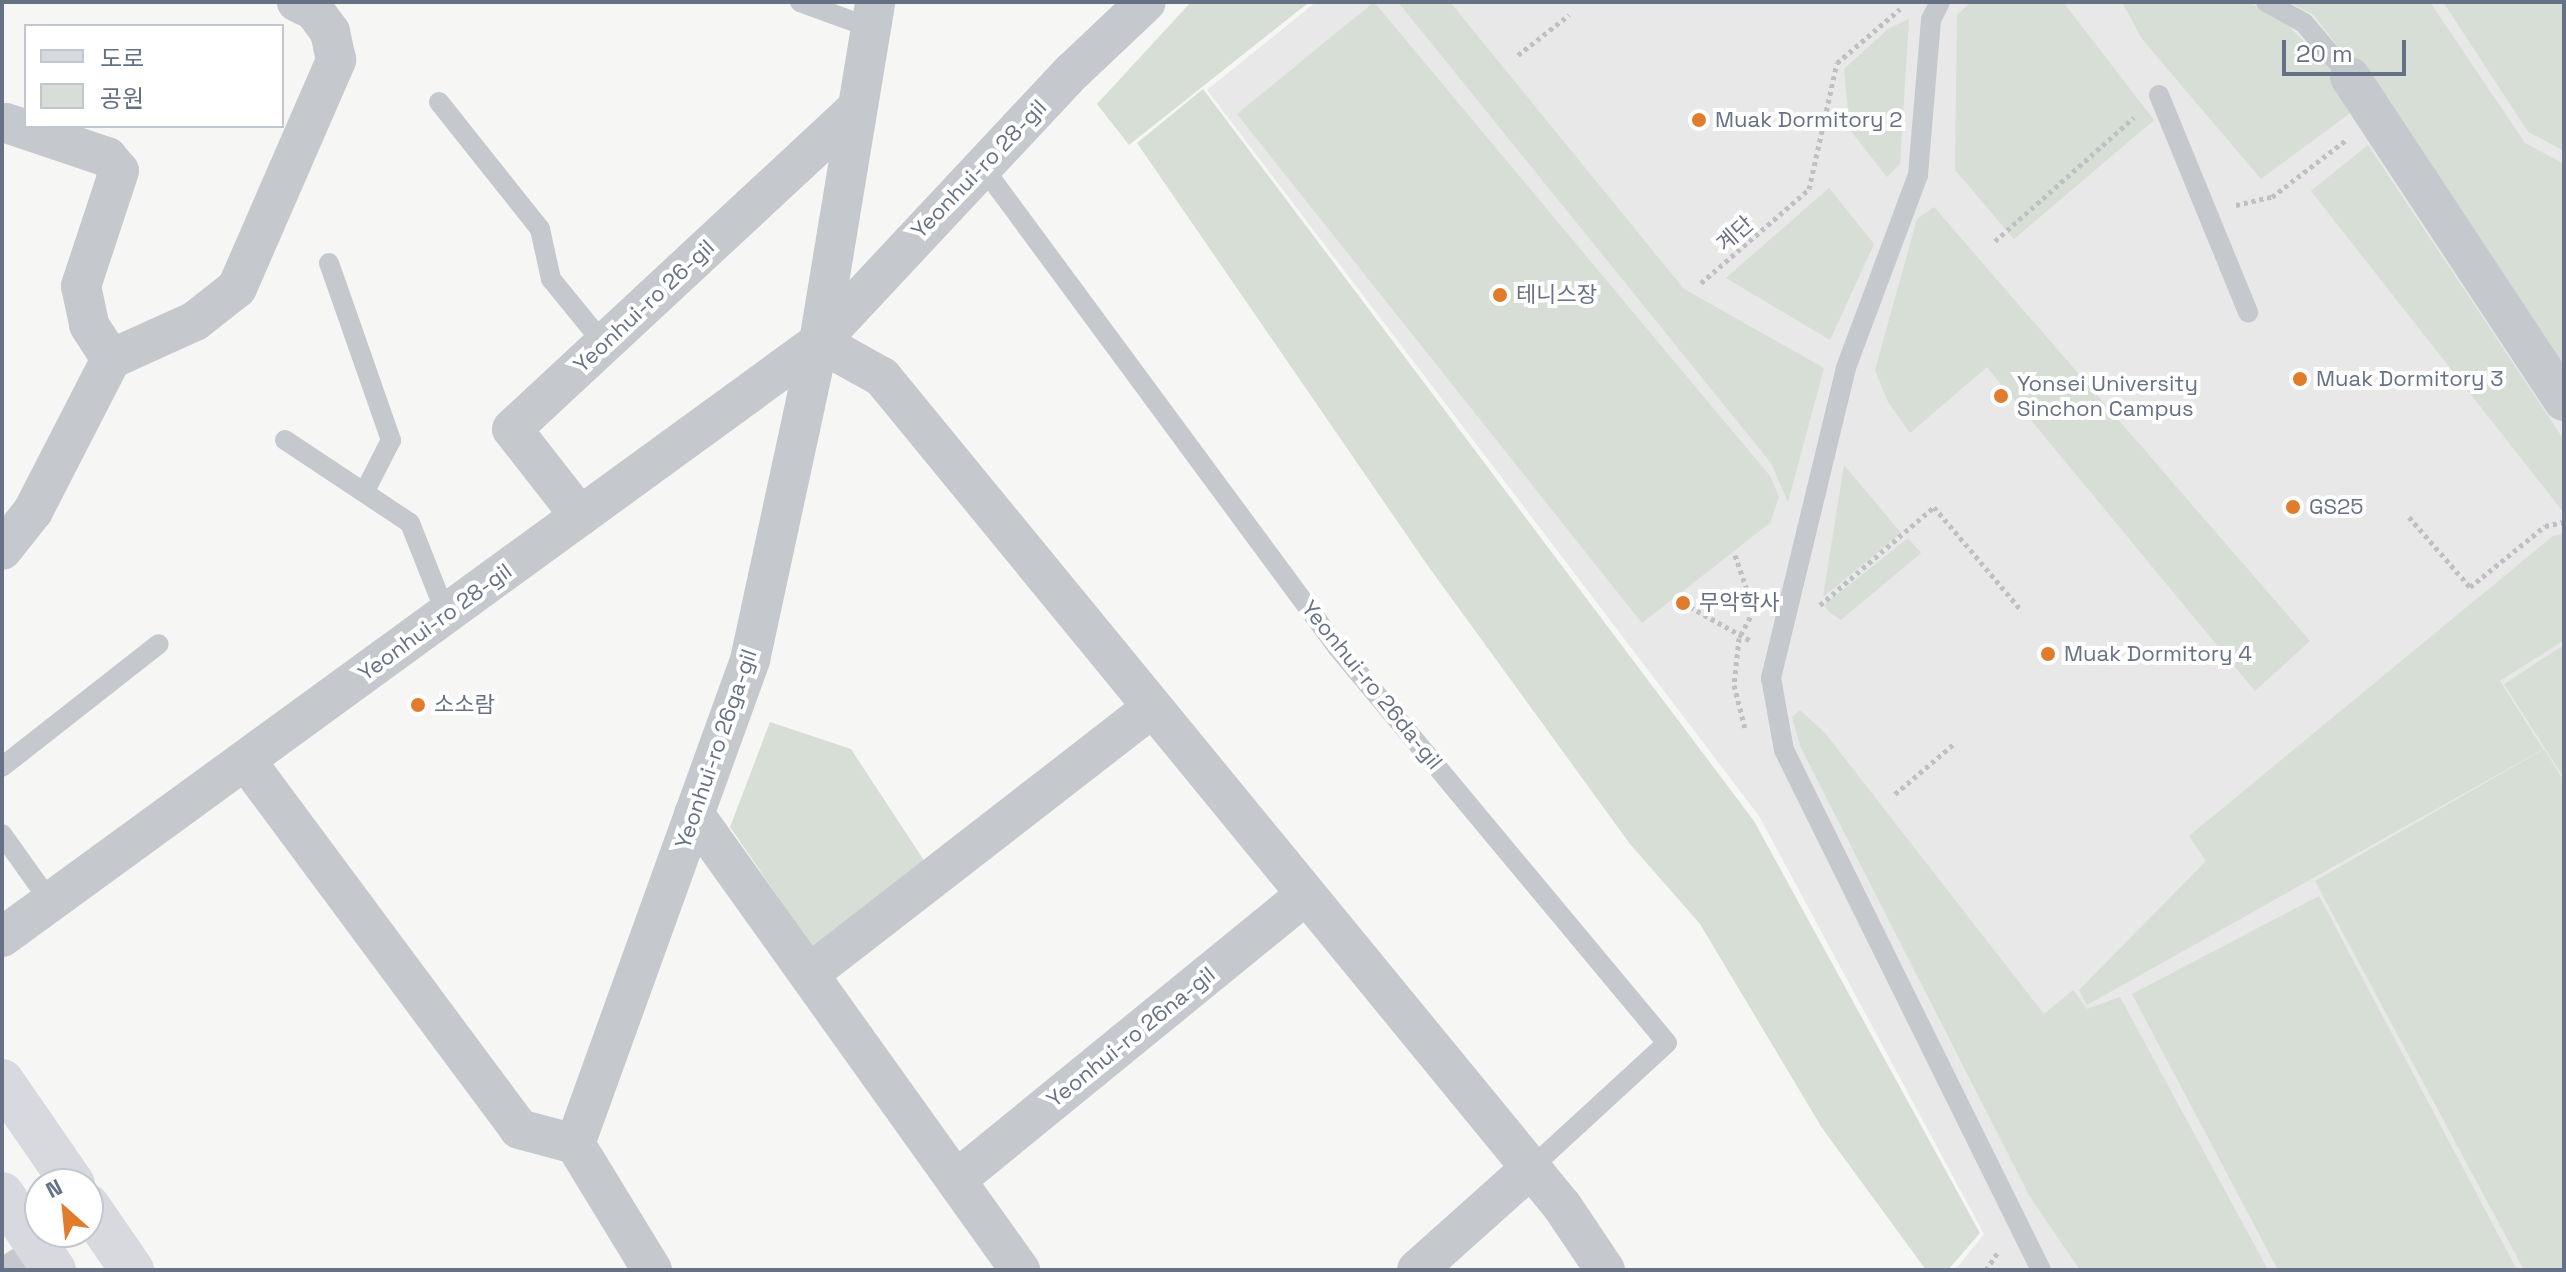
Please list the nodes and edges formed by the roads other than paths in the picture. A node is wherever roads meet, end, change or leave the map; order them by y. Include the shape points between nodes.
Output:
1 (297, 2) edge
2 (800, 2) edge
3 (1146, 2) edge
4 (1940, 2) edge
5 (2266, 2) edge
6 (873, 15) edge
7 (2350, 77) joint
8 (2159, 95) road end
9 (439, 102) dead end
10 (857, 108) junction
11 (3, 125) edge
12 (982, 166) junction
13 (329, 263) dead end
14 (2248, 312) dead end
15 (819, 342) junction
16 (604, 344) junction
17 (111, 359) junction
18 (2564, 401) edge
19 (285, 440) dead end
20 (365, 491) junction
21 (580, 516) junction
22 (2, 550) edge
23 (446, 614) junction
24 (159, 644) dead end
25 (1153, 707) junction
26 (246, 761) junction
27 (2, 767) edge
28 (694, 814) junction
29 (2, 834) edge
30 (1306, 895) junction
31 (51, 903) junction
32 (2, 937) edge
33 (809, 974) junction
34 (2, 1081) edge
35 (575, 1144) junction
36 (62, 1168) edge
37 (1531, 1168) junction
38 (956, 1180) junction
39 (2, 1194) edge
40 (104, 1229) edge
41 (38, 1265) edge
42 (132, 1270) edge
43 (652, 1270) edge
44 (1020, 1270) edge
45 (1417, 1270) edge
46 (1605, 1270) edge
47 (2041, 1270) edge

1 - 17 street via 314,10 330,32 336,60 237,288 195,321
2 - 6 lane
3 - 12 street, Yeonhui-ro 28-gil
4 - 47 lane via 1931,20 1918,175 1846,368 1771,678 1784,750
5 - 7 lane via 2304,23
6 - 10 street
7 - 18 street
8 - 14 lane
9 - 16 lane via 540,229 551,279
10 - 15 street
10 - 16 street, Yeonhui-ro 26-gil
11 - 17 street via 107,157 119,171 81,286 89,325
12 - 15 street, Yeonhui-ro 28-gil
12 - 37 lane, Yeonhui-ro 26da-gil via 1337,647 1667,1043
13 - 20 lane via 391,440
15 - 21 street, Yeonhui-ro 28-gil
15 - 25 street via 882,377
15 - 28 street, Yeonhui-ro 26ga-gil via 750,660
16 - 21 street, Yeonhui-ro 26-gil via 512,429
17 - 22 street via 33,511
19 - 20 lane
20 - 23 lane via 410,523
21 - 23 street, Yeonhui-ro 28-gil
23 - 26 street, Yeonhui-ro 28-gil
24 - 27 lane
25 - 30 street
25 - 33 street
26 - 31 street, Yeonhui-ro 28-gil
26 - 35 street via 519,1129
28 - 33 street
28 - 35 street, Yeonhui-ro 26ga-gil
29 - 31 lane
30 - 37 street
30 - 38 street, Yeonhui-ro 26na-gil
31 - 32 street, Yeonhui-ro 28-gil
33 - 38 street
34 - 36 main road
35 - 43 street
37 - 45 street
37 - 46 street
38 - 44 street
39 - 41 main road
40 - 42 main road

